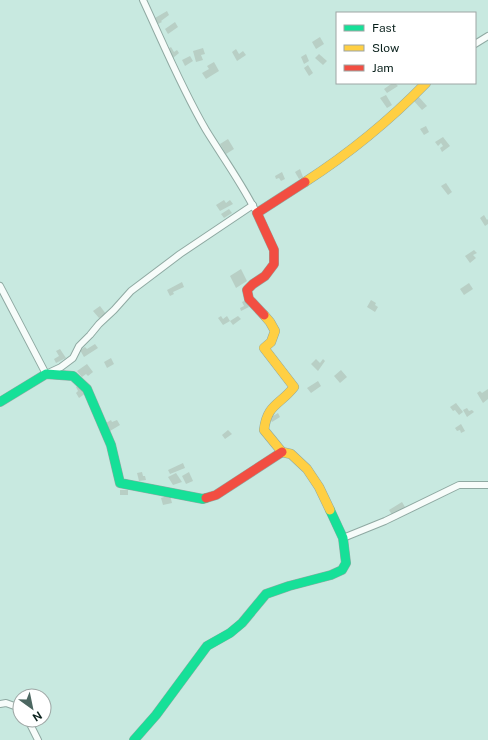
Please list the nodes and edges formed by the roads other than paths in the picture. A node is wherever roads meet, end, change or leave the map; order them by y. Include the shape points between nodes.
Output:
1 (143, 0) edge
2 (488, 36) edge
3 (476, 43) edge
4 (425, 84) edge
5 (253, 205) junction
6 (257, 214) junction
7 (0, 286) edge
8 (46, 374) junction
9 (0, 402) edge
10 (282, 452) junction
11 (488, 486) edge
12 (343, 538) junction
13 (0, 704) edge
14 (12, 705) edge
15 (32, 728) edge
16 (38, 740) edge
17 (134, 740) edge

1 - 5 street via 206,129
2 - 3 street
4 - 6 street via 400,110 338,161
5 - 6 street
5 - 8 street via 180,254 131,291 98,324 79,346 73,358
6 - 10 street via 274,250 274,264 265,276 247,290 249,299 275,331 271,342 264,348 294,387 288,395 270,408 264,418 264,430
7 - 8 street
8 - 9 street
8 - 10 street via 73,376 88,389 111,445 120,483 203,499 216,495
10 - 12 street via 291,454 307,469 319,487
11 - 12 street via 459,485
12 - 17 street via 346,563 342,570 266,594 236,628 207,646 156,715
13 - 14 street
15 - 16 street

